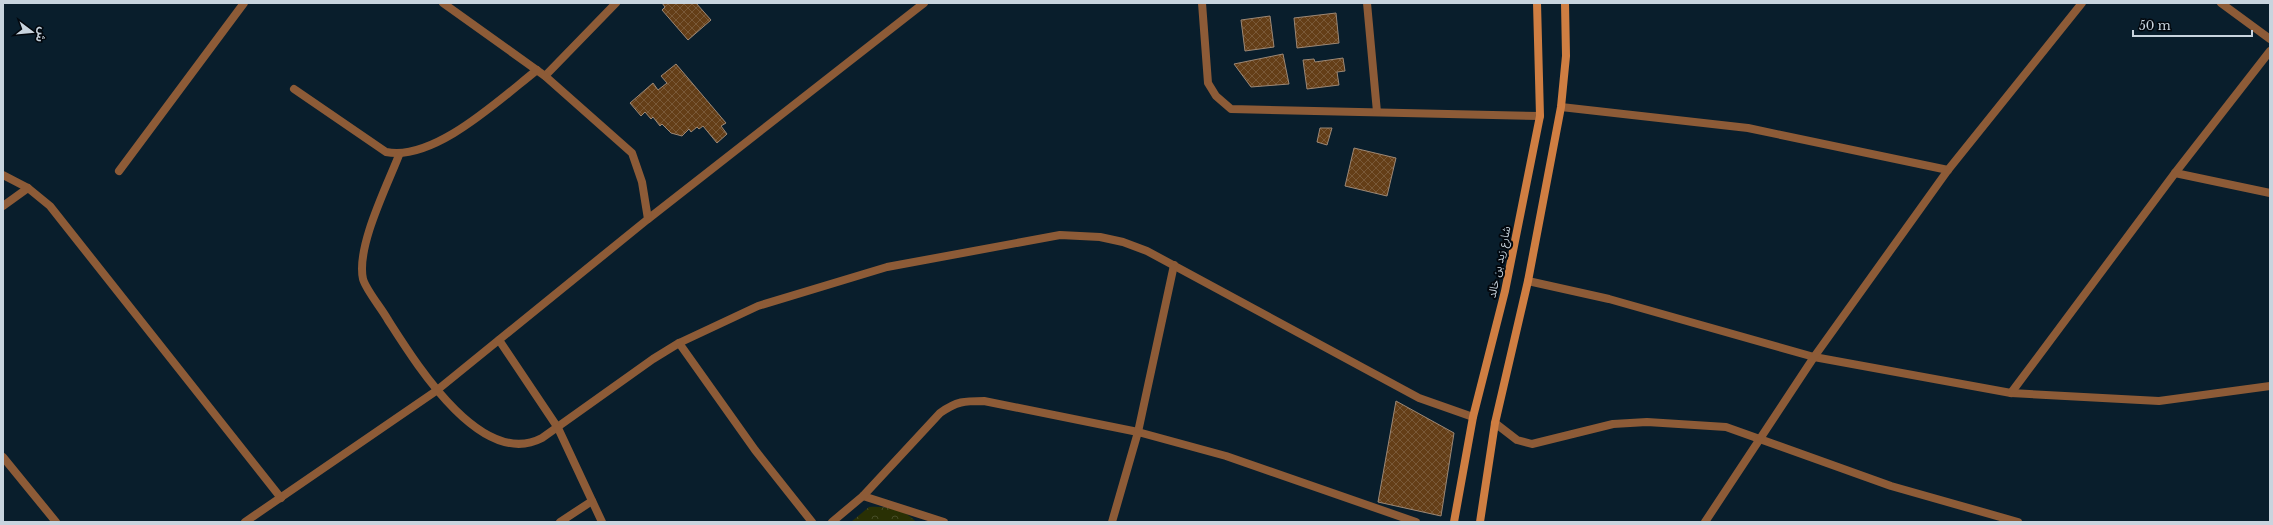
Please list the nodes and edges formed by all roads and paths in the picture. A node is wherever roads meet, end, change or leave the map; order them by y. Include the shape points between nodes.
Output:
1 (244, 3) edge
2 (443, 3) edge
3 (616, 3) edge
4 (924, 3) edge
5 (1202, 3) edge
6 (1367, 3) edge
7 (1537, 3) edge
8 (1565, 3) edge
9 (2082, 3) edge
10 (2221, 3) edge
11 (2270, 39) edge
12 (2270, 51) edge
13 (537, 70) junction
14 (545, 76) junction
15 (294, 89) dead end
16 (1561, 107) junction
17 (1377, 112) junction
18 (1540, 116) junction
19 (399, 155) junction
20 (1948, 170) junction
21 (118, 171) dead end
22 (2176, 173) junction
23 (3, 175) edge
24 (28, 188) junction
25 (2270, 193) edge
26 (3, 206) edge
27 (648, 219) junction
28 (1174, 265) junction
29 (1528, 281) junction
30 (499, 340) junction
31 (679, 343) junction
32 (1814, 357) junction
33 (2270, 386) edge
34 (436, 391) junction
35 (2011, 393) junction
36 (1473, 417) junction
37 (1494, 423) junction
38 (558, 428) junction
39 (1138, 432) junction
40 (1760, 438) junction
41 (3, 457) edge
42 (863, 496) junction
43 (281, 498) junction
44 (592, 501) junction
45 (56, 522) edge
46 (245, 522) edge
47 (560, 522) edge
48 (602, 522) edge
49 (812, 522) edge
50 (832, 522) edge
51 (944, 522) edge
52 (1112, 522) edge
53 (1416, 522) edge
54 (1454, 522) edge
55 (1480, 522) edge
56 (1705, 522) edge
57 (2018, 522) edge

1 - 21 street
2 - 13 street
3 - 14 street
4 - 27 street
5 - 17 street via 1208,83 1216,96 1231,109
6 - 17 street
7 - 18 main road, شارع زيد بن خالد
8 - 16 main road via 1566,56
9 - 20 street
10 - 11 street
12 - 22 street
13 - 14 street
13 - 19 street via 455,134
14 - 27 street via 632,153 642,182
15 - 19 street via 386,152
16 - 20 street via 1748,128
16 - 29 main road
17 - 18 street
18 - 36 main road, شارع زيد بن خالد via 1505,291
19 - 34 street via 362,257 363,280
20 - 32 street
22 - 25 street
22 - 35 street
23 - 24 street
24 - 26 street
24 - 43 street via 50,206
27 - 30 street
28 - 31 street via 1123,242 1079,234 1060,235 887,267 758,306
28 - 36 street via 1420,398
28 - 39 street
29 - 32 street via 1610,300
29 - 37 main road
30 - 34 street
30 - 38 street
31 - 38 street
31 - 49 street via 755,450
32 - 35 street
32 - 40 street
33 - 35 street via 2159,401
34 - 38 street via 477,428 508,444 532,444
34 - 43 street
36 - 54 main road, شارع زيد بن خالد
37 - 40 street via 1517,440 1532,444 1596,426 1630,422 1714,425
37 - 55 main road
38 - 44 street
39 - 42 street via 984,401 953,404 940,413
39 - 52 street
39 - 53 street via 1226,456
40 - 56 street
40 - 57 street via 1891,486
41 - 45 street
42 - 50 street
42 - 51 street
43 - 46 street
44 - 47 street
44 - 48 street

